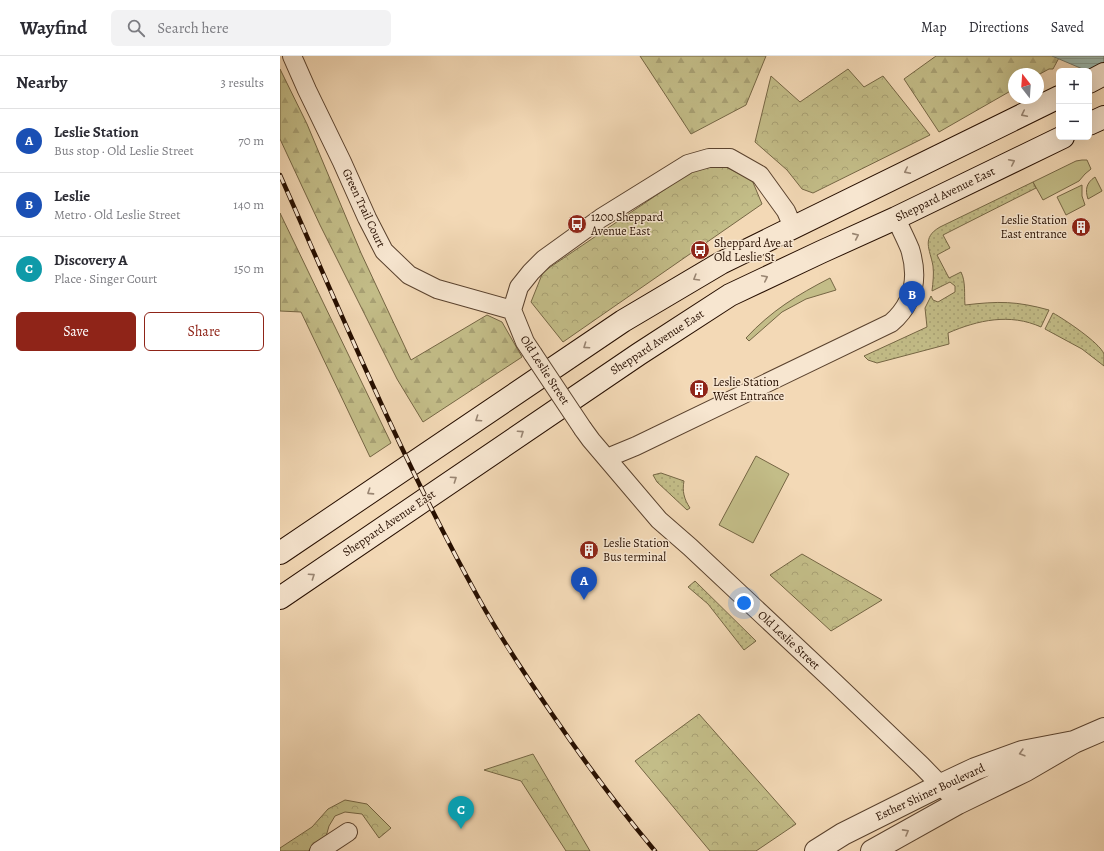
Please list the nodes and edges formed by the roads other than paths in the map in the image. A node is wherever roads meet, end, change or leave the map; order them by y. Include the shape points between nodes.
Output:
1 (292, 56) edge
2 (1104, 74) edge
3 (1092, 80) edge
4 (1056, 98) edge
5 (1104, 117) edge
6 (1092, 123) edge
7 (1057, 140) edge
8 (896, 218) junction
9 (793, 227) junction
10 (512, 310) junction
11 (607, 458) junction
12 (280, 553) edge
13 (280, 598) edge
14 (1104, 729) edge
15 (1074, 742) junction
16 (941, 784) junction
17 (958, 804) junction
18 (348, 832) dead end
19 (318, 851) edge
20 (816, 851) edge
21 (872, 851) edge

1 - 10 street, Green Trail Court via 384,251 409,275 437,289
2 - 3 main road
4 -> 9 main road
5 - 6 main road
8 -> 7 main road, Sheppard Avenue East
8 - 11 street via 910,249 915,279 909,301 901,315 891,323
13 -> 8 main road, Sheppard Avenue East via 730,295
9 - 10 street via 786,211 760,175 730,158 709,158 688,164 601,218 544,259 519,287
9 -> 12 main road via 721,263 623,321
10 - 11 street, Old Leslie Street, bridge via 525,342 583,429
11 - 16 street, Old Leslie Street via 659,520
14 - 15 main road, Esther Shiner Boulevard
15 -> 16 main road, Esther Shiner Boulevard via 1022,752
15 - 17 main road, Esther Shiner Boulevard via 1026,770
16 - 17 street, Old Leslie Street
16 - 20 main road, Esther Shiner Boulevard via 843,834
21 -> 17 main road, Esther Shiner Boulevard
18 - 19 street

